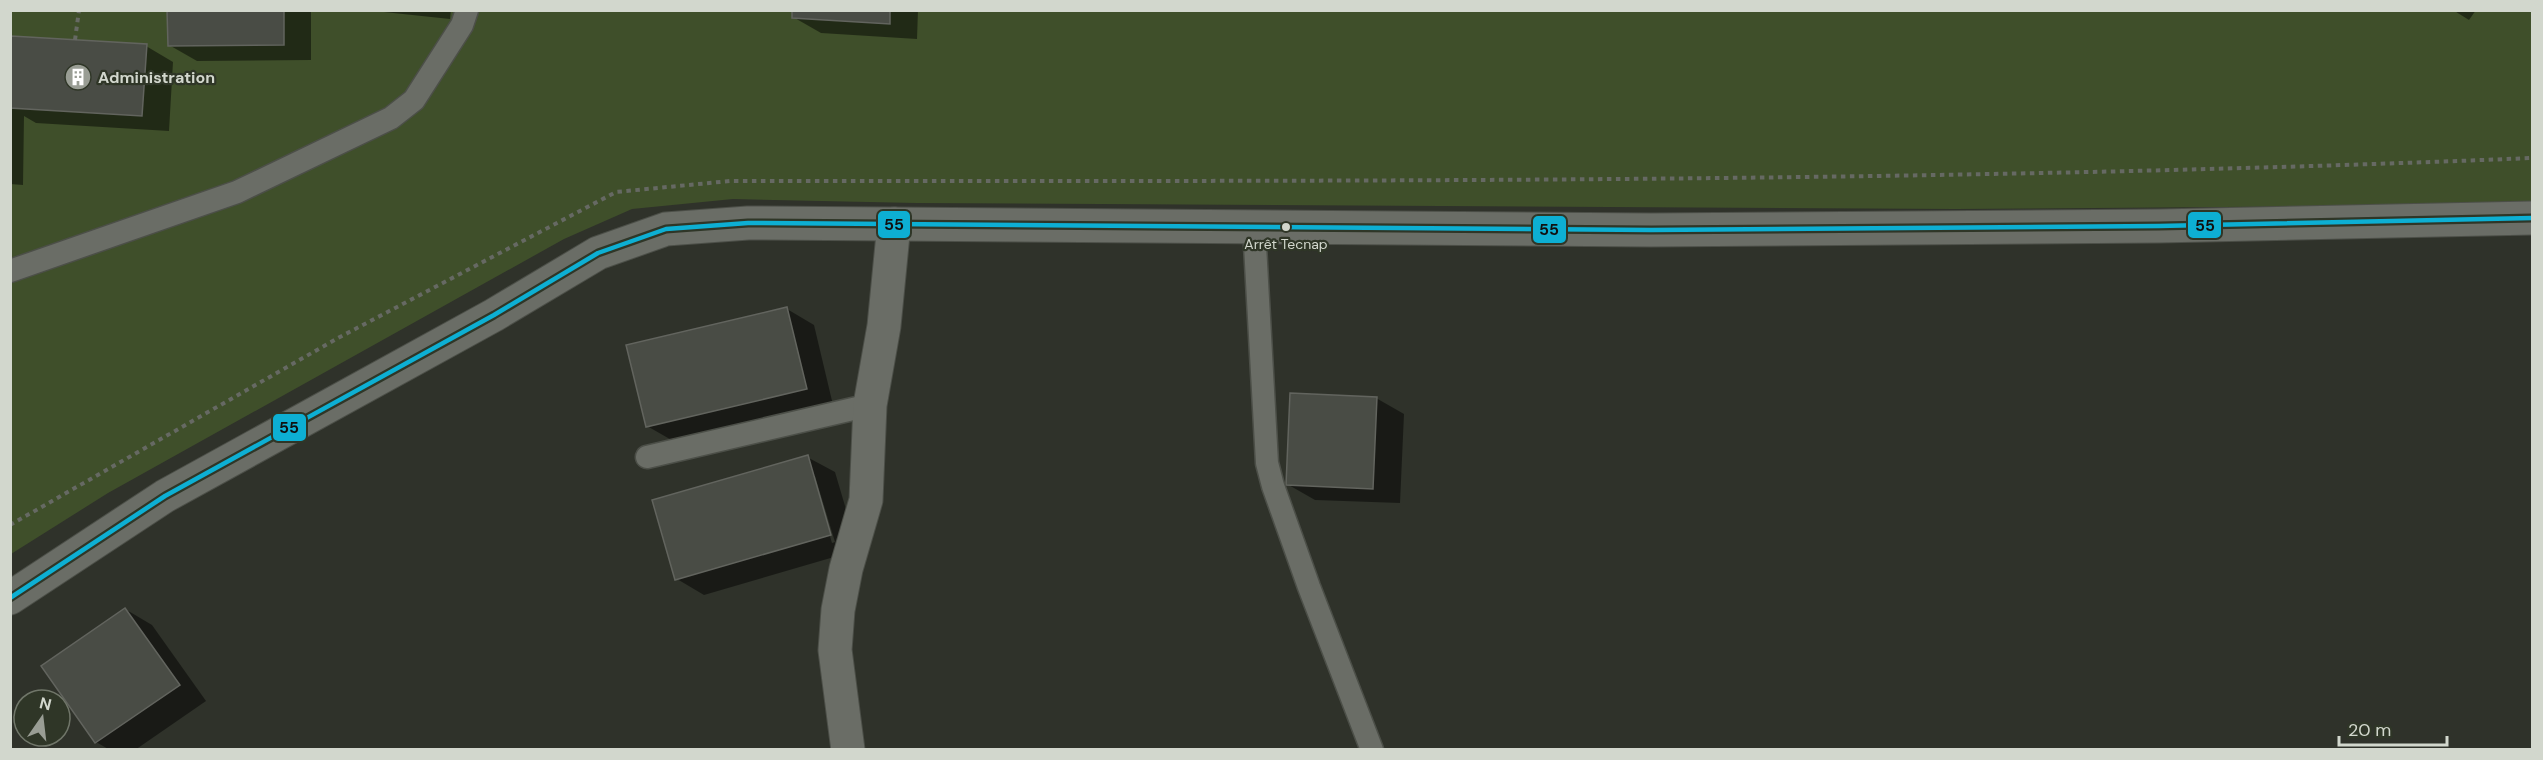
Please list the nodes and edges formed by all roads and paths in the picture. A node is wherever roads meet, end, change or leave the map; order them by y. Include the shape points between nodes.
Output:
1 (79, 10) edge
2 (467, 10) edge
3 (75, 40) dead end
4 (2532, 218) edge
5 (894, 224) junction
6 (1254, 227) junction
7 (10, 272) edge
8 (870, 405) junction
9 (647, 457) dead end
10 (10, 598) edge
11 (848, 750) edge
12 (1372, 750) edge

1 - 3 path
2 - 7 lane via 459,31 414,100 391,118 237,192
4 - 6 street via 1663,230
5 - 6 street
5 - 8 street via 884,326
5 - 10 street via 748,223 666,229 598,253 494,315 165,496
6 - 12 lane via 1267,463 1305,576
8 - 9 lane
8 - 11 street via 866,500 846,569 835,650

